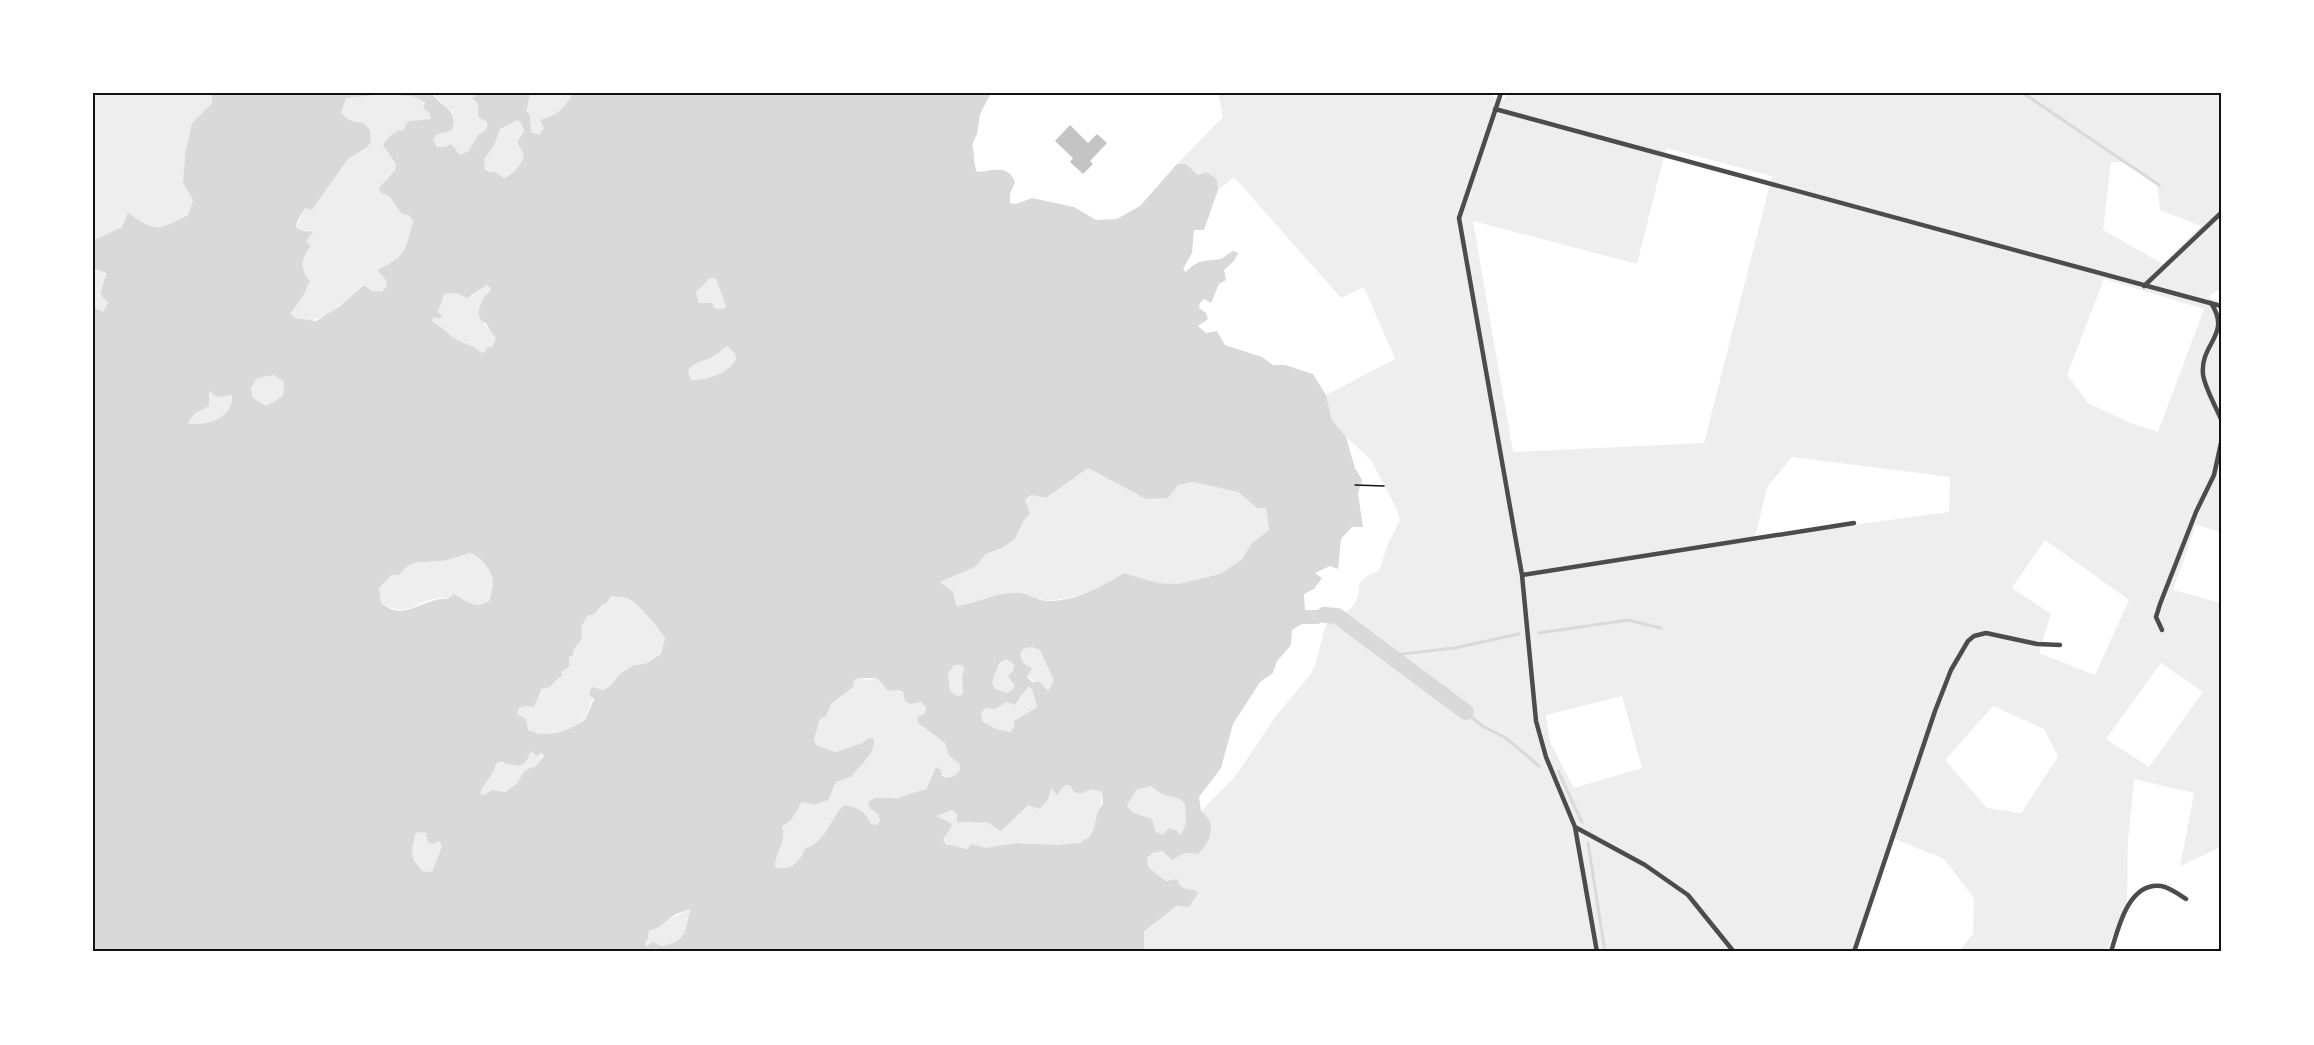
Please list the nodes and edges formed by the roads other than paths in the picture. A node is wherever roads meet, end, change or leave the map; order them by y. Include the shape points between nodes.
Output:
1 (1501, 93) edge
2 (1495, 109) junction
3 (2221, 213) edge
4 (2144, 286) junction
5 (2211, 303) junction
6 (2221, 306) edge
7 (2221, 418) edge
8 (2221, 443) edge
9 (1854, 523) dead end
10 (1522, 575) junction
11 (2162, 630) dead end
12 (2060, 645) dead end
13 (1575, 827) junction
14 (2186, 899) dead end
15 (1597, 952) edge
16 (1734, 952) edge
17 (1854, 952) edge
18 (2110, 952) edge

1 - 2 street
2 - 4 street
2 - 10 street via 1459,218
3 - 4 street
4 - 5 street
5 - 6 street
5 - 7 street via 2220,327 2205,356 2202,375
8 - 11 street via 2214,475 2160,604 2156,617
9 - 10 street
10 - 13 street via 1536,721 1552,775
12 - 17 street via 1986,633 1968,641 1951,670 1935,711
13 - 15 street
13 - 16 street via 1645,865 1688,895
14 - 18 street via 2162,886 2139,894 2126,910

